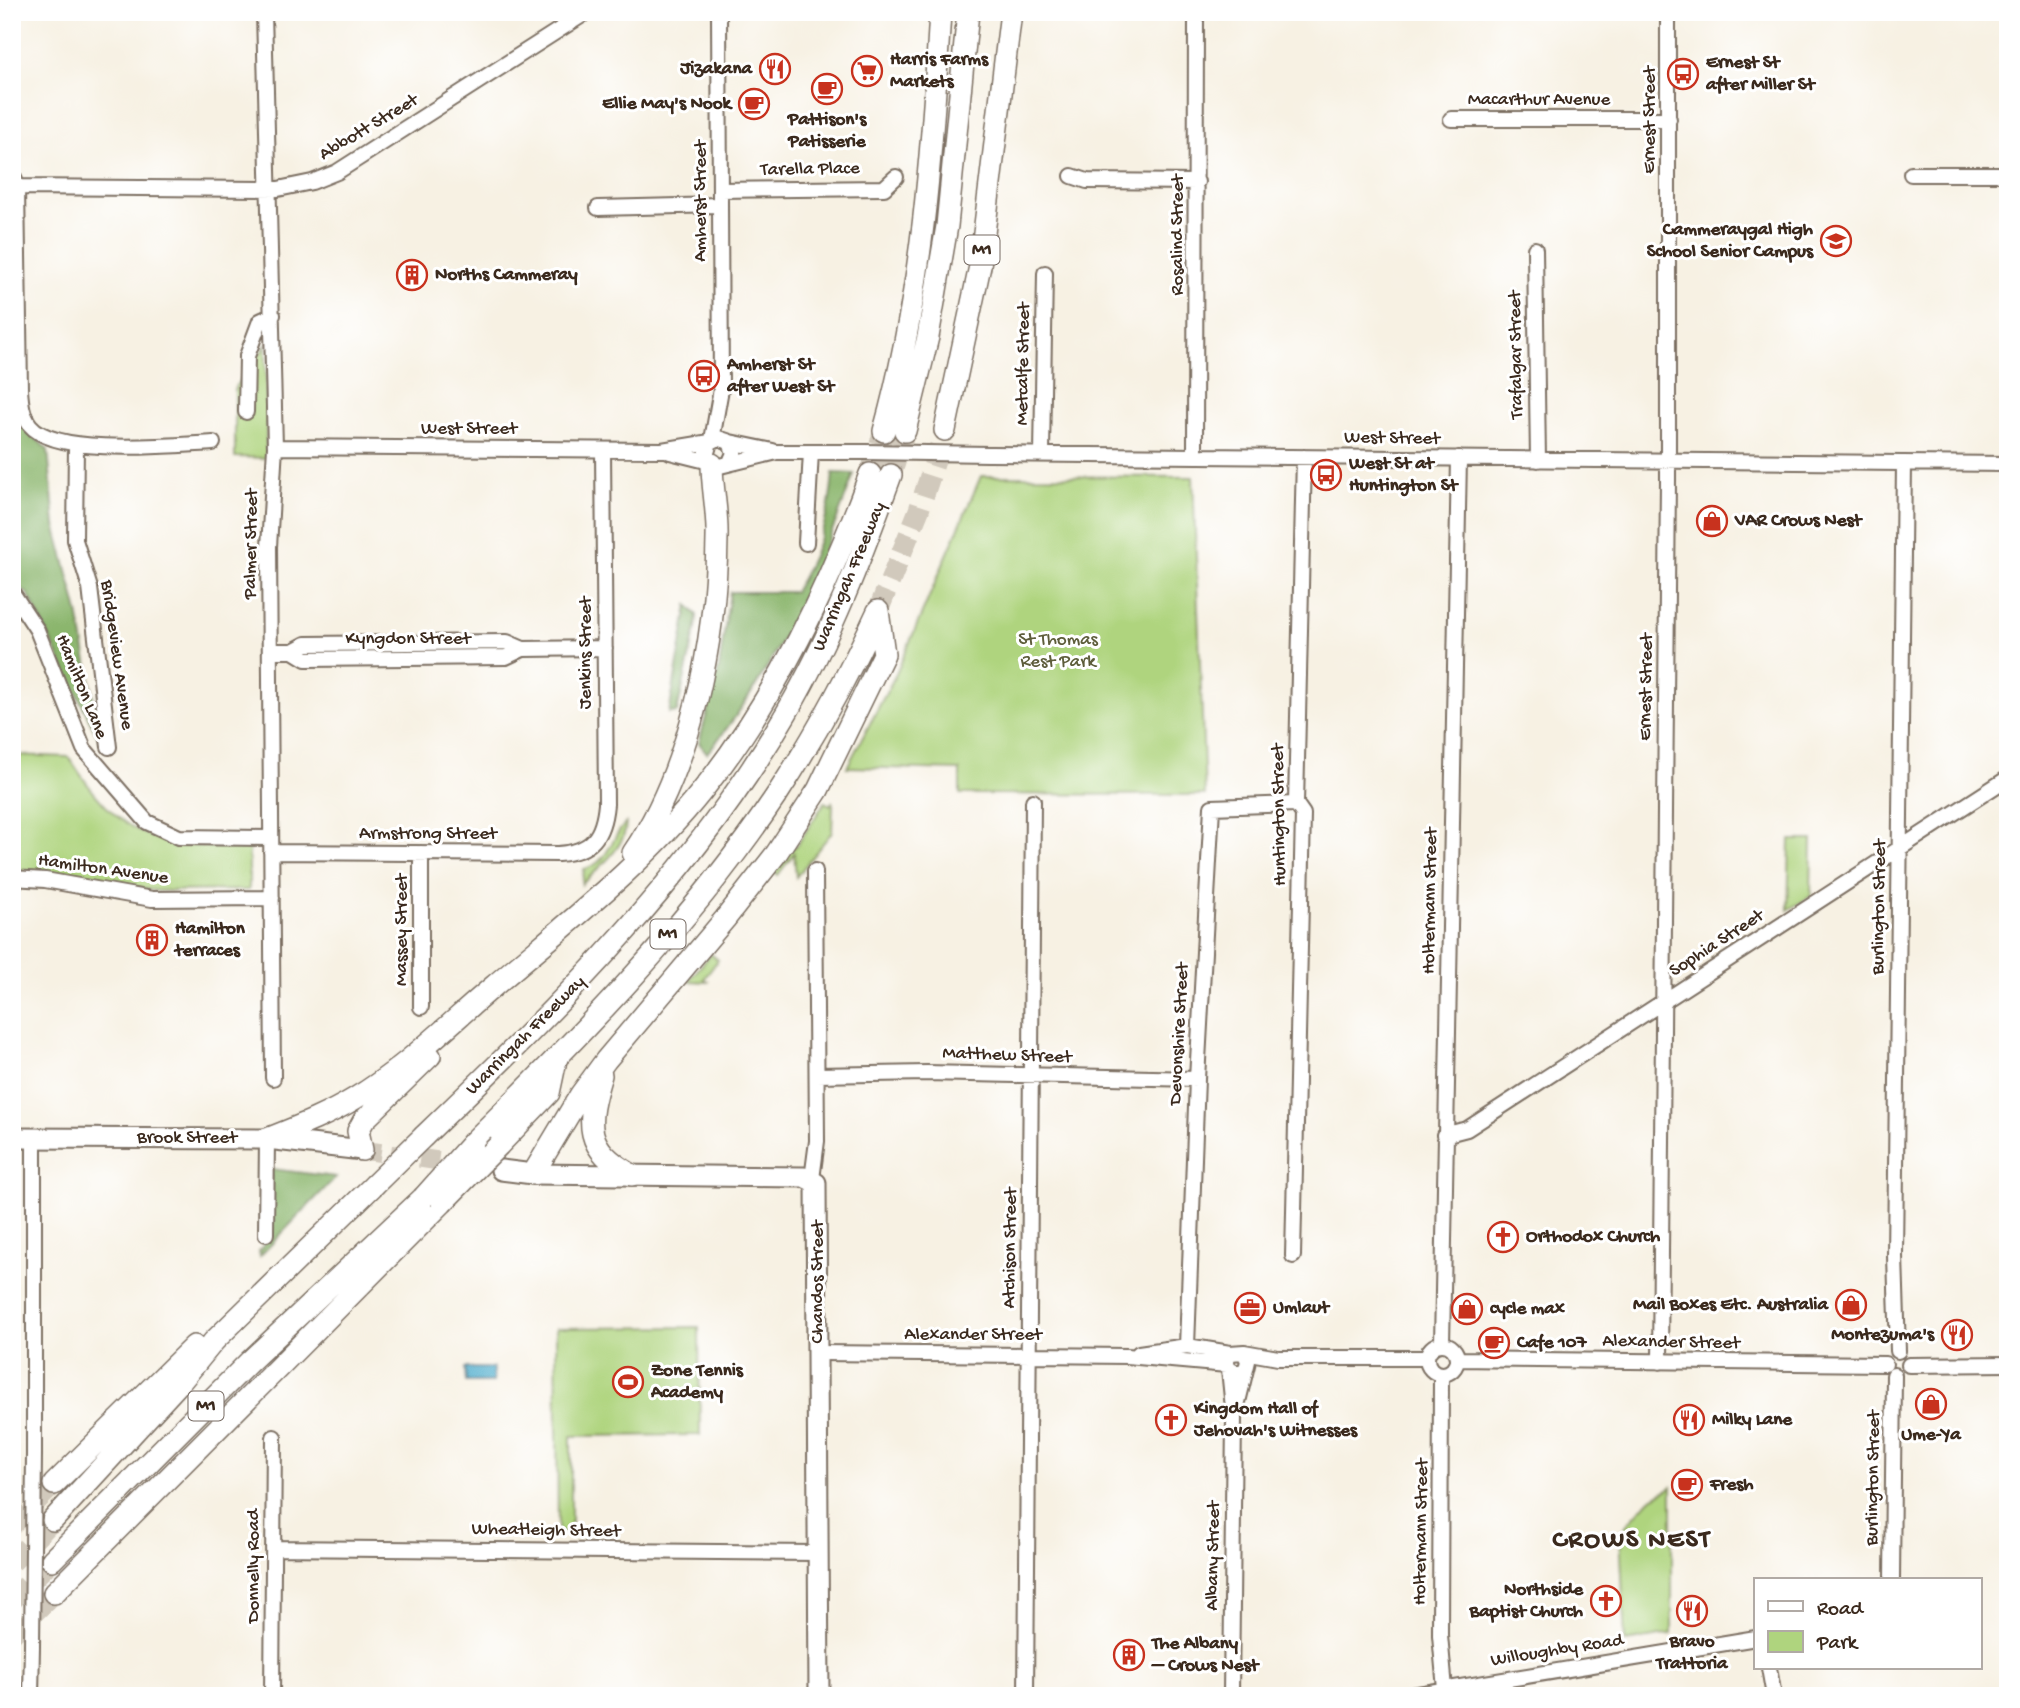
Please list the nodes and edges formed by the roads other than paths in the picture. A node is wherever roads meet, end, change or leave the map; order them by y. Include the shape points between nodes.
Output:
1 (264, 12) edge
2 (587, 12) edge
3 (719, 12) edge
4 (940, 12) edge
5 (968, 12) edge
6 (1011, 12) edge
7 (1668, 12) edge
8 (1196, 13) edge
9 (1451, 119) dead end
10 (1669, 119) junction
11 (12, 171) edge
12 (1911, 174) dead end
13 (2008, 174) edge
14 (1073, 176) dead end
15 (896, 177) dead end
16 (1197, 182) junction
17 (17, 187) junction
18 (268, 188) junction
19 (720, 190) junction
20 (720, 205) junction
21 (597, 208) dead end
22 (1535, 249) dead end
23 (1045, 273) dead end
24 (16, 311) edge
25 (273, 315) junction
26 (246, 412) dead end
27 (945, 430) tunnel mouth
28 (720, 441) junction
29 (214, 443) dead end
30 (75, 445) junction
31 (275, 447) junction
32 (603, 450) junction
33 (662, 450) junction
34 (777, 452) junction
35 (810, 452) junction
36 (1042, 454) junction
37 (1195, 456) junction
38 (1304, 457) junction
39 (1459, 458) junction
40 (1538, 460) junction
41 (1668, 460) junction
42 (717, 462) junction
43 (1904, 463) junction
44 (2008, 464) edge
45 (870, 474) tunnel mouth
46 (891, 475) tunnel mouth
47 (806, 543) dead end
48 (12, 592) edge
49 (605, 648) junction
50 (270, 651) junction
51 (109, 747) dead end
52 (2008, 778) edge
53 (1033, 801) dead end
54 (1296, 804) junction
55 (271, 845) junction
56 (1901, 849) junction
57 (584, 850) joint
58 (421, 853) junction
59 (815, 871) dead end
60 (12, 878) edge
61 (604, 890) junction
62 (272, 898) junction
63 (1663, 1002) junction
64 (421, 1007) dead end
65 (464, 1013) junction
66 (556, 1060) junction
67 (606, 1060) junction
68 (817, 1075) junction
69 (1032, 1076) junction
70 (273, 1077) dead end
71 (1197, 1079) junction
72 (1444, 1135) junction
73 (12, 1138) edge
74 (34, 1138) junction
75 (267, 1139) junction
76 (362, 1150) joint
77 (501, 1170) dead end
78 (533, 1174) junction
79 (632, 1175) junction
80 (812, 1179) junction
81 (432, 1200) junction
82 (266, 1234) dead end
83 (1293, 1256) dead end
84 (214, 1341) junction
85 (1442, 1344) junction
86 (1186, 1346) junction
87 (1898, 1351) junction
88 (818, 1353) junction
89 (1028, 1355) junction
90 (1127, 1356) junction
91 (1427, 1359) junction
92 (1457, 1359) junction
93 (1660, 1362) junction
94 (1237, 1363) junction
95 (2008, 1364) edge
96 (1909, 1365) junction
97 (1890, 1370) junction
98 (1441, 1374) junction
99 (274, 1437) dead end
100 (54, 1484) tunnel mouth
101 (53, 1520) tunnel mouth
102 (273, 1548) junction
103 (818, 1553) junction
104 (52, 1560) tunnel mouth
105 (1892, 1578) edge
106 (54, 1593) tunnel mouth
107 (1754, 1639) edge
108 (1769, 1670) edge
109 (1445, 1689) junction
110 (31, 1696) edge
111 (272, 1696) edge
112 (820, 1696) edge
113 (1026, 1696) edge
114 (1231, 1696) edge
115 (1406, 1696) edge
116 (1774, 1696) edge

1 - 18 street, Palmer Street
2 - 18 street, Abbott Street via 337,172 296,186
3 - 19 street, Amherst Street
4 - 5 highway, M1 via 928,182 894,431 928,337 942,264
6 - 27 highway, M1 via 980,266
7 - 10 street, Ernest Street
8 - 16 street, Rosalind Street
9 - 10 street, Macarthur Avenue
10 - 41 street, Ernest Street
11 - 17 street
12 - 13 street
14 - 16 street via 1087,181
15 - 19 street, Tarella Place via 884,188
16 - 37 street, Rosalind Street
17 - 18 street, Abbott Street
17 - 24 street
18 - 25 street, Palmer Street
19 - 20 street, Amherst Street
20 - 21 street
20 - 28 street, Amherst Street
22 - 40 street, Trafalgar Street
23 - 36 street, Metcalfe Street
24 - 30 street via 22,410 30,426 45,437
25 - 26 street via 260,321 247,356
25 - 31 street, Palmer Street
28 - 33 street, West Street
28 - 34 street, West Street
28 - 42 street via 706,450
28 - 42 street via 734,453
29 - 30 street
30 - 51 street, Bridgeview Avenue via 75,540 90,587
31 - 32 street, West Street
31 - 50 street, Palmer Street via 269,514
32 - 33 street, West Street
32 - 49 street, Jenkins Street
33 - 42 street, West Street
34 - 35 street, West Street
34 - 42 street, West Street
35 - 36 street, West Street, bridge
35 - 47 street
36 - 37 street, West Street
37 - 38 street, West Street
38 - 39 street, West Street
38 - 54 street, Huntington Street
39 - 40 street, West Street
39 - 72 street, Holtermann Street
40 - 41 street, West Street
41 - 43 street, West Street
41 - 63 street, Ernest Street
42 - 61 highway via 713,595 691,719 646,830
43 - 44 street, West Street
43 - 56 street, Burlington Street
45 - 61 highway via 821,596 763,702 702,790
46 - 84 highway, Warringah Freeway / M1, bridge via 851,579 788,712 709,831 612,949
48 - 55 street, Hamilton Lane via 37,631 83,749 147,822 179,837
49 - 50 street, Kyngdon Street via 523,649 507,642 306,643 293,651
49 - 57 street, Jenkins Street via 606,804 601,832
50 - 55 street, Palmer Street
52 - 56 street, Sophia Street
53 - 69 street, Atchison Street
54 - 71 street, Devonshire Street via 1212,807
54 - 83 street, Huntington Street via 1303,814
55 - 58 street, Armstrong Street
55 - 62 street, Palmer Street
56 - 63 street, Sophia Street
56 - 87 street, Burlington Street via 1895,1256
57 - 58 street, Armstrong Street via 558,854
58 - 64 street, Massey Street
59 - 68 street, Chandos Street
60 - 62 street, Hamilton Avenue via 152,899
61 - 65 highway
62 - 70 street, Palmer Street
63 - 72 street, Sophia Street via 1467,1129
63 - 93 street, Ernest Street
65 - 75 highway via 355,1099
65 - 76 highway via 459,1029 364,1120 358,1135
66 - 67 highway, Warringah Freeway / M1 via 708,887 771,803 811,740 878,611 884,654 818,790 733,908
66 - 81 highway, Warringah Freeway / M1, bridge via 473,1142
66 - 81 highway, bridge via 549,1093 499,1145
67 - 78 highway
67 - 79 highway via 593,1105 592,1135 603,1155
68 - 69 street, Matthew Street
68 - 80 street, Chandos Street
69 - 71 street, Matthew Street
69 - 89 street, Atchison Street
71 - 86 street, Devonshire Street
72 - 85 street, Holtermann Street
73 - 74 main road, Brook Street
74 - 75 main road, Brook Street
74 - 110 street, bridge
75 - 76 main road, Brook Street
75 - 82 street
77 - 78 main road
78 - 79 main road
79 - 80 main road
80 - 88 main road, Chandos Street via 818,1197
81 - 104 highway, Warringah Freeway / M1 via 249,1362
81 - 106 highway
84 - 100 highway via 194,1346
84 - 101 highway, Warringah Freeway / M1
85 - 91 street via 1432,1348
85 - 92 street via 1452,1348
86 - 90 street, Alexander Street
86 - 94 street, Alexander Street
87 - 96 street
87 - 97 street via 1890,1353
88 - 89 street, Alexander Street
88 - 103 main road, Chandos Street
89 - 90 street, Alexander Street
89 - 113 street, Atchison Street
90 - 94 street, Alexander Street
91 - 94 street, Alexander Street via 1278,1358
91 - 98 street via 1431,1369
92 - 93 street, Alexander Street
92 - 98 street via 1452,1370
93 - 97 street, Alexander Street
94 - 114 street, Albany Street
95 - 96 street
96 - 97 street via 1902,1374
97 - 105 street, Burlington Street
98 - 109 street, Holtermann Street via 1440,1635
99 - 102 street, Donnelly Road
102 - 103 street, Wheatleigh Street
102 - 111 street, Donnelly Road
103 - 112 main road, Chandos Street
107 - 109 street, Willoughby Road
108 - 116 street
109 - 115 street, Willoughby Road

